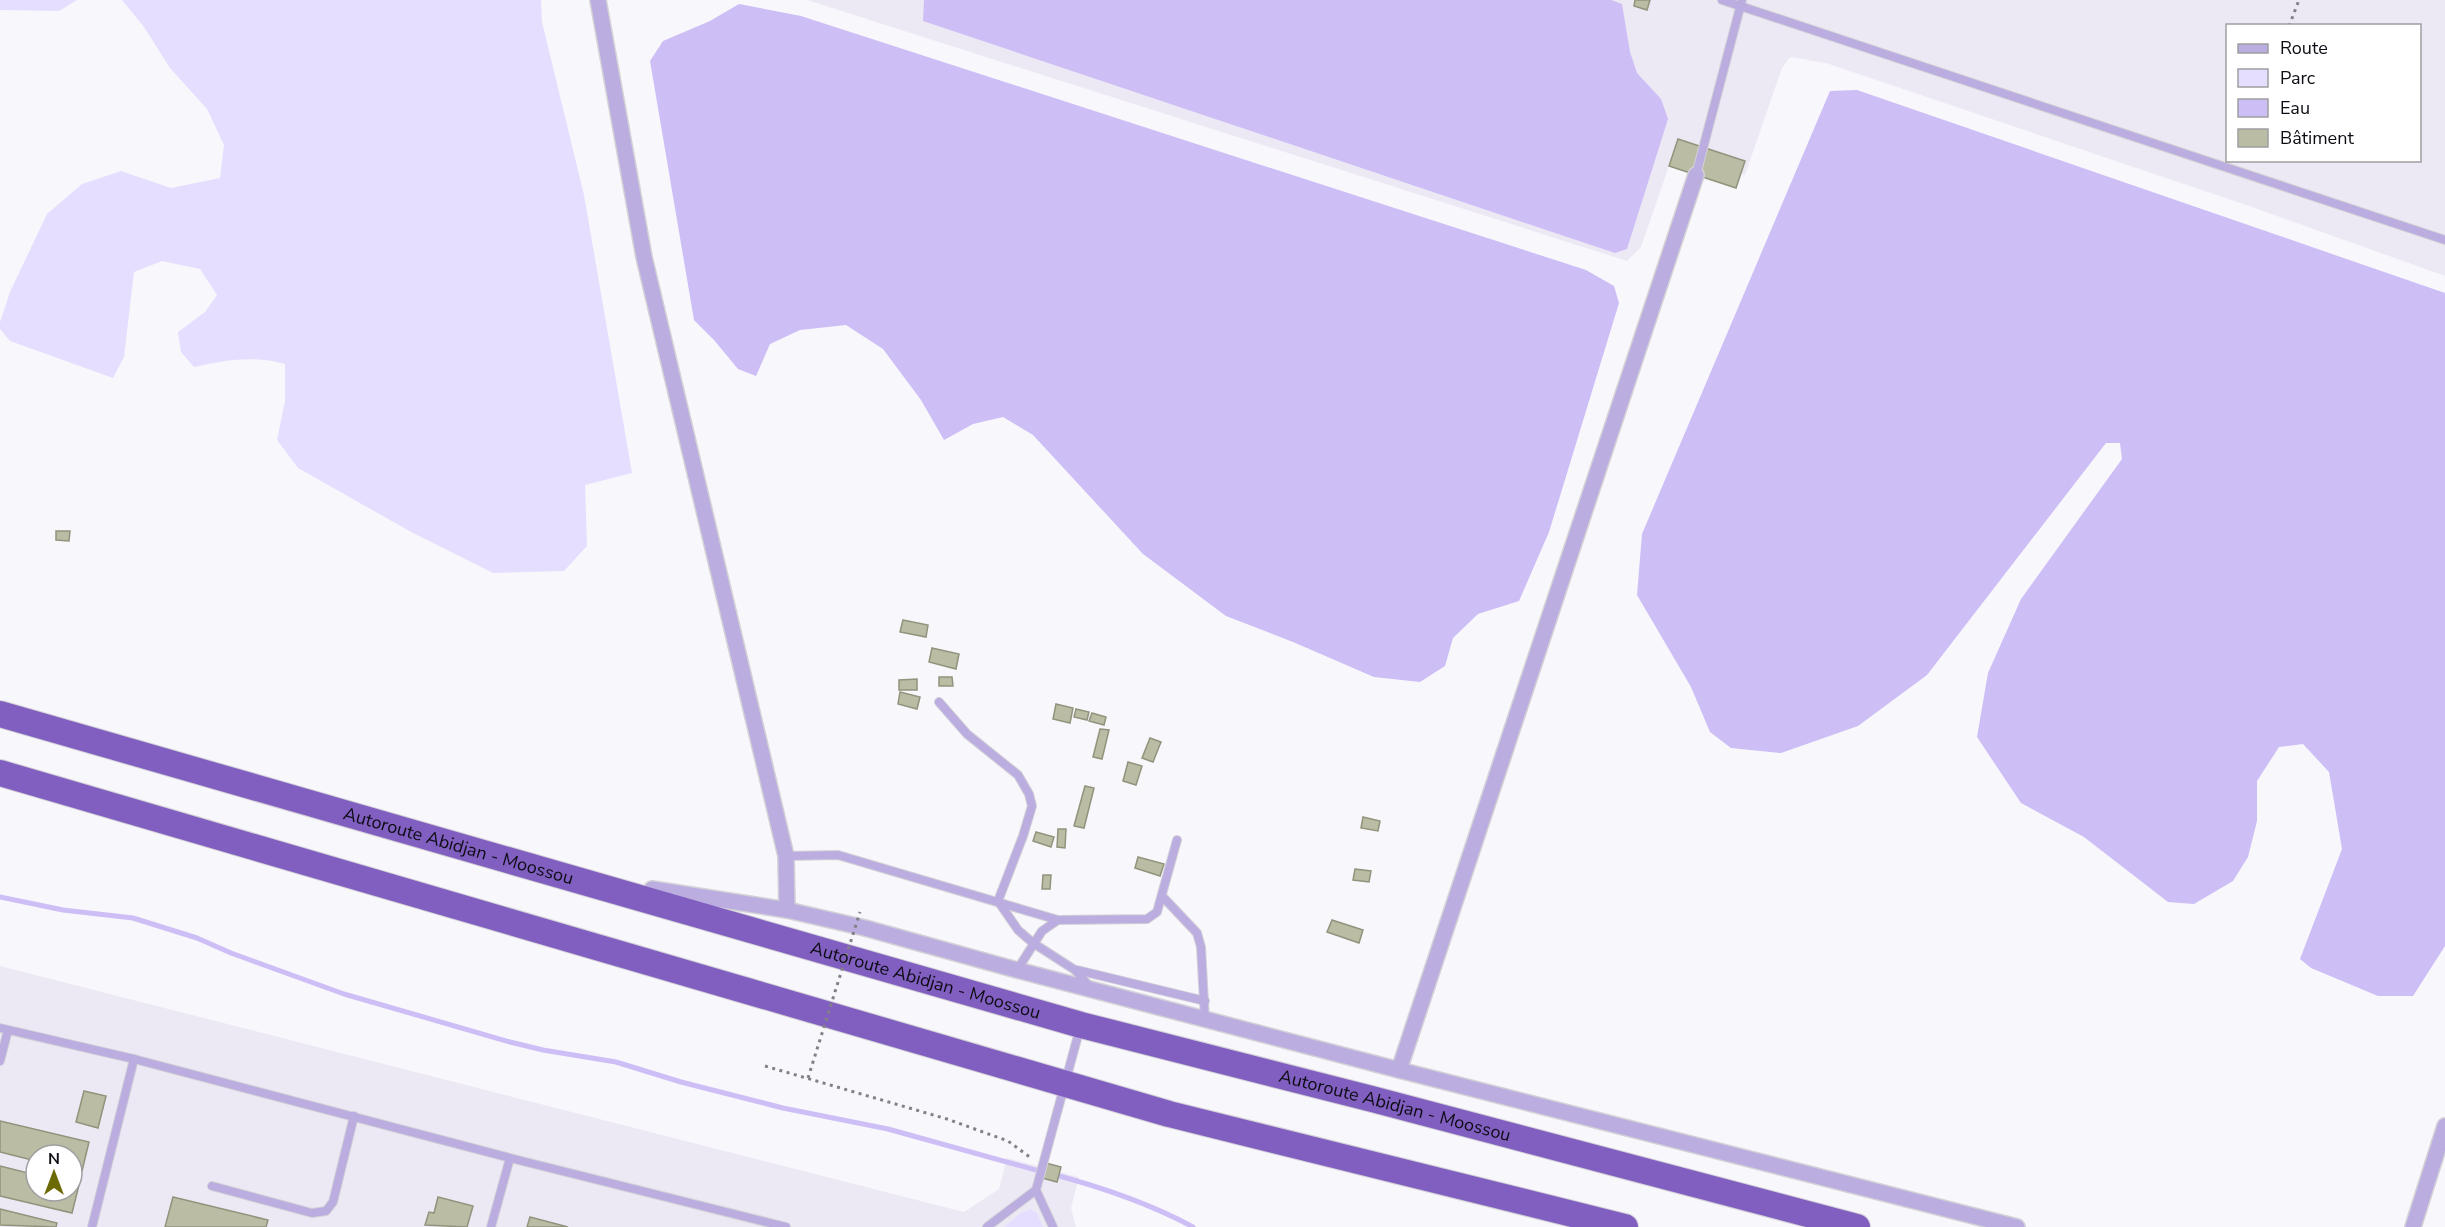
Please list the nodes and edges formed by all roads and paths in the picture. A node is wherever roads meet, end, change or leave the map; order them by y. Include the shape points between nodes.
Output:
1 (598, 0) edge
2 (1722, 0) edge
3 (2299, 0) edge
4 (1741, 3) edge
5 (2290, 24) edge
6 (1696, 175) joint
7 (2445, 240) edge
8 (939, 702) dead end
9 (0, 714) edge
10 (0, 773) edge
11 (292, 797) junction
12 (1177, 840) dead end
13 (786, 856) junction
14 (1162, 896) junction
15 (998, 901) junction
16 (787, 910) junction
17 (860, 912) dead end
18 (1058, 920) junction
19 (1033, 943) junction
20 (1017, 970) junction
21 (1075, 970) junction
22 (1093, 990) junction
23 (1205, 1001) junction
24 (1206, 1020) junction
25 (1081, 1025) junction
26 (4, 1029) edge
27 (134, 1059) junction
28 (0, 1061) edge
29 (765, 1066) dead end
30 (1399, 1070) junction
31 (808, 1078) junction
32 (1064, 1085) junction
33 (354, 1116) junction
34 (2445, 1126) edge
35 (510, 1158) junction
36 (1042, 1167) junction
37 (212, 1186) dead end
38 (1036, 1190) junction
39 (92, 1227) edge
40 (491, 1227) edge
41 (786, 1227) edge
42 (987, 1227) edge
43 (1053, 1227) edge
44 (1625, 1227) edge
45 (1857, 1227) edge
46 (2017, 1227) edge
47 (2413, 1227) edge

1 - 13 street via 644,257
2 - 4 lane
3 - 5 path
4 - 6 lane
4 - 7 lane
6 - 30 street
8 - 15 lane via 967,734 1018,775 1029,794 1032,806
9 - 11 highway, Autoroute Abidjan - Moossou
10 - 32 highway
11 - 16 street via 395,817 666,893
11 - 25 highway, Autoroute Abidjan - Moossou
12 - 14 lane
13 - 15 lane via 838,855
13 - 16 street
14 - 18 lane via 1157,912 1147,919
14 - 23 lane via 1197,933 1204,957
15 - 18 lane
15 - 19 lane via 1018,930
16 - 20 street
17 - 31 path, bridge
18 - 19 lane
19 - 20 lane
19 - 21 lane
20 - 22 street
21 - 22 lane
21 - 23 lane
22 - 24 street
23 - 24 lane
24 - 30 street
25 - 32 lane
25 - 45 highway, Autoroute Abidjan - Moossou
26 - 27 lane
26 - 28 lane
27 - 33 lane
27 - 39 lane
29 - 31 path
30 - 46 street
31 - 36 path via 1008,1141
32 - 36 lane
32 - 44 highway
33 - 35 lane
33 - 37 lane via 333,1202 326,1211 312,1213
34 - 47 street
35 - 40 lane
35 - 41 lane
36 - 38 lane
38 - 42 lane
38 - 43 lane

